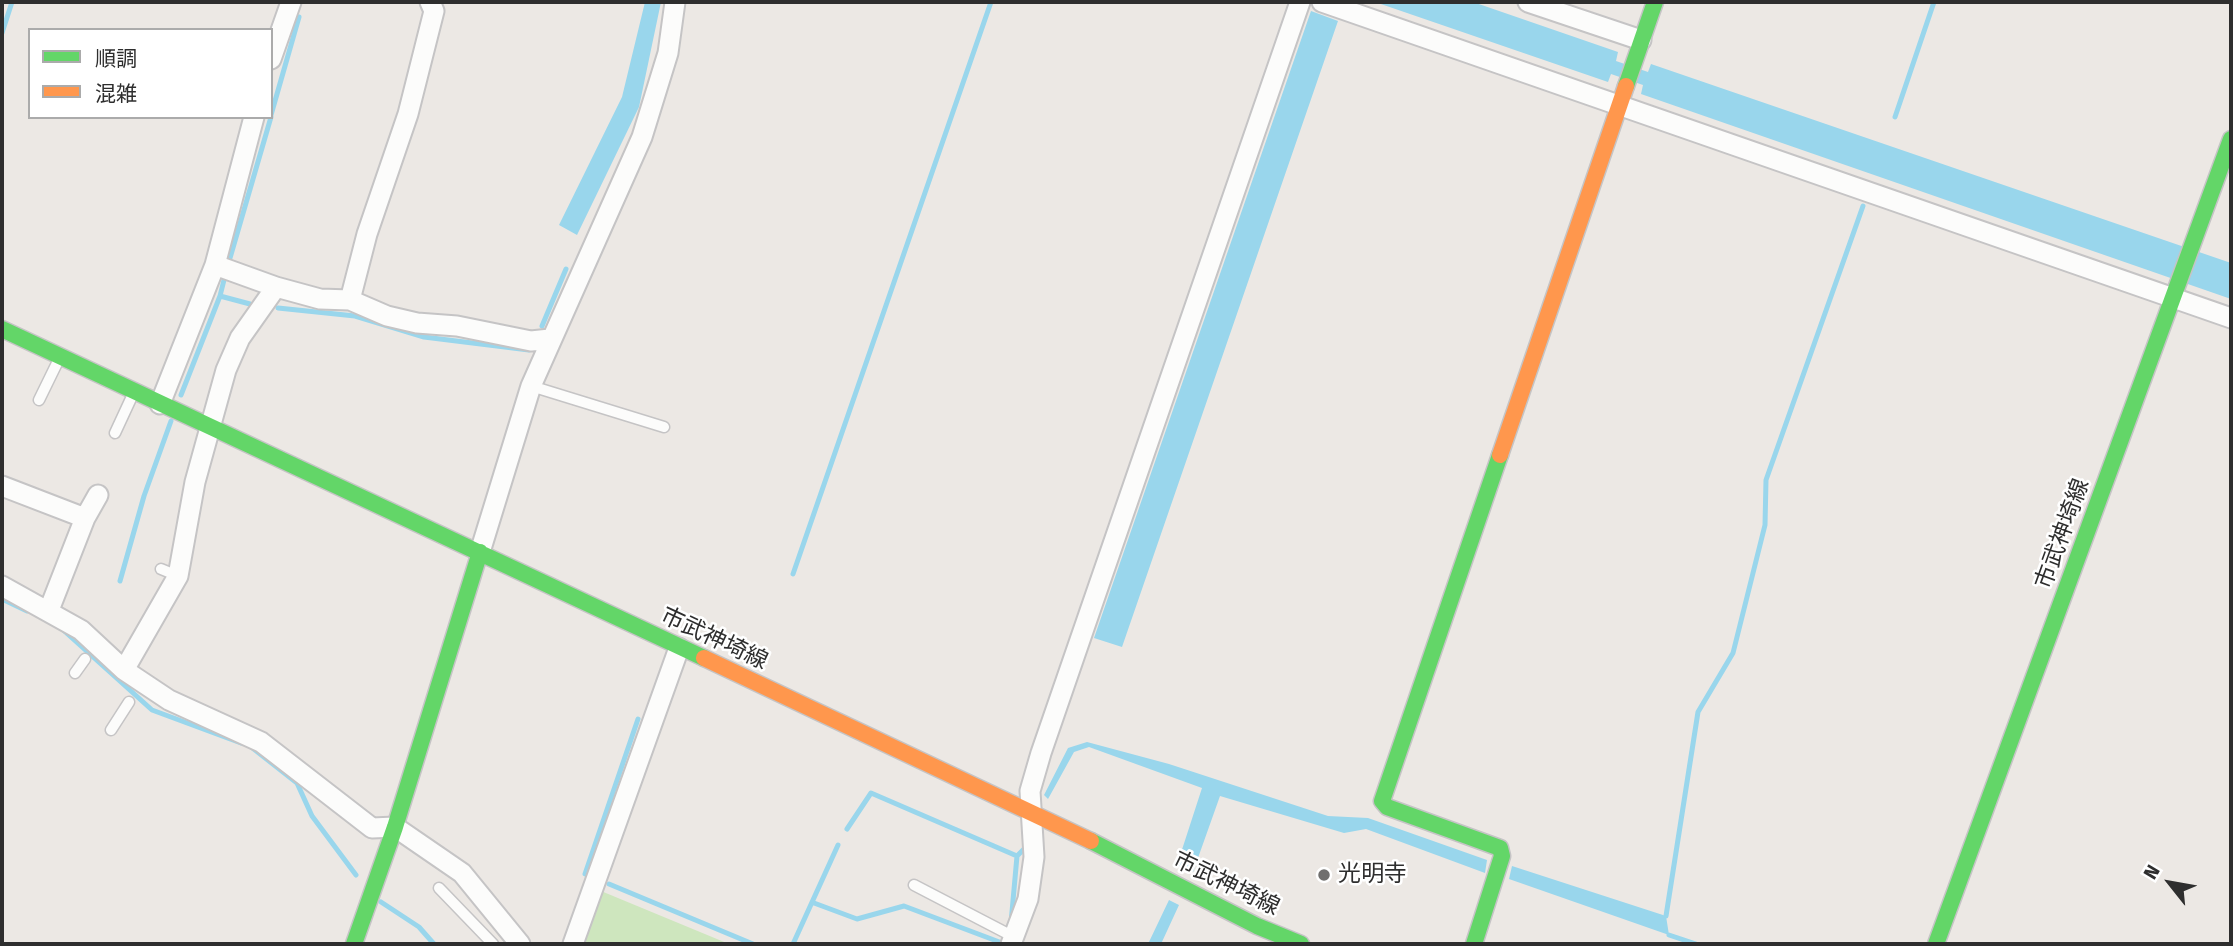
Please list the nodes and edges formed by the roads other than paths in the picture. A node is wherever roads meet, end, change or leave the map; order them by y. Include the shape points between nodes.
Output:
1 (291, 2) edge
2 (430, 2) edge
3 (675, 2) edge
4 (1300, 2) edge
5 (1322, 2) edge
6 (1528, 2) edge
7 (1654, 2) edge
8 (1641, 40) junction
9 (273, 53) edge
10 (1617, 105) junction
11 (253, 119) edge
12 (2231, 139) edge
13 (215, 265) junction
14 (276, 287) junction
15 (2176, 293) junction
16 (350, 300) junction
17 (2231, 318) edge
18 (2, 329) edge
19 (550, 339) junction
20 (60, 356) junction
21 (531, 386) junction
22 (134, 391) junction
23 (39, 400) dead end
24 (160, 404) junction
25 (210, 427) junction
26 (664, 427) dead end
27 (116, 433) dead end
28 (2, 486) edge
29 (98, 495) dead end
30 (85, 518) junction
31 (480, 552) junction
32 (2, 586) edge
33 (49, 610) junction
34 (679, 648) junction
35 (85, 659) dead end
36 (124, 670) junction
37 (75, 673) dead end
38 (129, 702) dead end
39 (111, 730) dead end
40 (1031, 810) junction
41 (395, 827) junction
42 (914, 885) dead end
43 (439, 888) dead end
44 (1013, 941) edge
45 (354, 944) edge
46 (493, 944) edge
47 (520, 944) edge
48 (573, 944) edge
49 (1301, 944) edge
50 (1474, 944) edge
51 (1936, 944) edge

1 - 9 street
2 - 16 street via 434,11 408,114
3 - 19 street via 668,53 642,136
4 - 40 street via 1041,754 1030,792
5 - 10 street
6 - 8 street
7 - 8 main road
8 - 10 main road
10 - 15 street
10 - 50 main road via 1382,801 1387,807 1500,848 1502,856
11 - 13 street
12 - 15 main road, 市武神埼線
13 - 14 street
13 - 24 street
14 - 16 street via 320,299
14 - 25 street via 240,338
15 - 17 street
15 - 51 main road, 市武神埼線
16 - 19 street via 417,323 531,341
18 - 20 main road, 市武神埼線
19 - 21 street
20 - 22 main road, 市武神埼線
20 - 23 lane
21 - 26 lane
21 - 31 street
22 - 24 main road, 市武神埼線
22 - 27 lane
24 - 25 main road, 市武神埼線
25 - 31 main road, 市武神埼線
25 - 36 street via 169,573
28 - 30 street
29 - 30 street
30 - 33 street
31 - 34 main road, 市武神埼線
31 - 41 main road
32 - 33 street
33 - 36 street via 90,637
34 - 40 main road, 市武神埼線
34 - 48 street
35 - 37 lane
36 - 41 street via 169,700 261,742 372,828
38 - 39 lane
40 - 44 street via 1034,857 1028,899
40 - 49 main road, 市武神埼線
41 - 45 main road
41 - 47 street via 462,873
42 - 44 lane
43 - 46 lane

